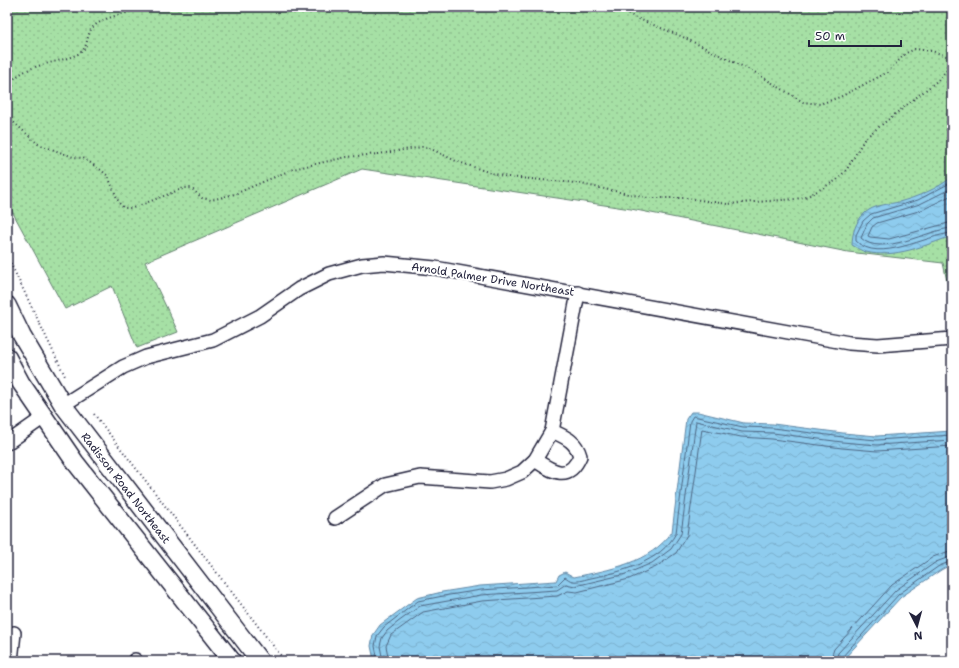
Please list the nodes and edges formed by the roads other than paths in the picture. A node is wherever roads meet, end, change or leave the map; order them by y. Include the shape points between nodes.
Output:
1 (578, 293) junction
2 (7, 305) edge
3 (952, 339) edge
4 (7, 349) edge
5 (7, 357) edge
6 (63, 404) junction
7 (44, 418) junction
8 (552, 431) junction
9 (7, 443) edge
10 (535, 460) junction
11 (121, 481) junction
12 (335, 518) dead end
13 (14, 633) dead end
14 (11, 661) edge
15 (232, 661) edge
16 (260, 661) edge

1 - 3 street, Arnold Palmer Drive Northeast via 849,343 878,345
1 - 6 street, Arnold Palmer Drive Northeast via 435,268 384,263 362,264 329,274 299,289 260,316 213,340 146,357 123,367
1 - 8 street
2 - 6 main road, Radisson Road Northeast via 22,336
4 - 6 main road via 14,354 32,383 55,403
5 - 7 main road, Radisson Road Northeast
6 - 11 main road, Radisson Road Northeast
7 - 9 street
7 - 11 main road via 54,421 74,435 107,476
7 - 15 main road, Radisson Road Northeast via 75,462
8 - 10 street
8 - 10 street via 570,439 575,445 580,456 576,464 565,472 558,473
10 - 12 street via 522,472 490,482 437,477 385,485
11 - 16 main road, Radisson Road Northeast
13 - 14 street

